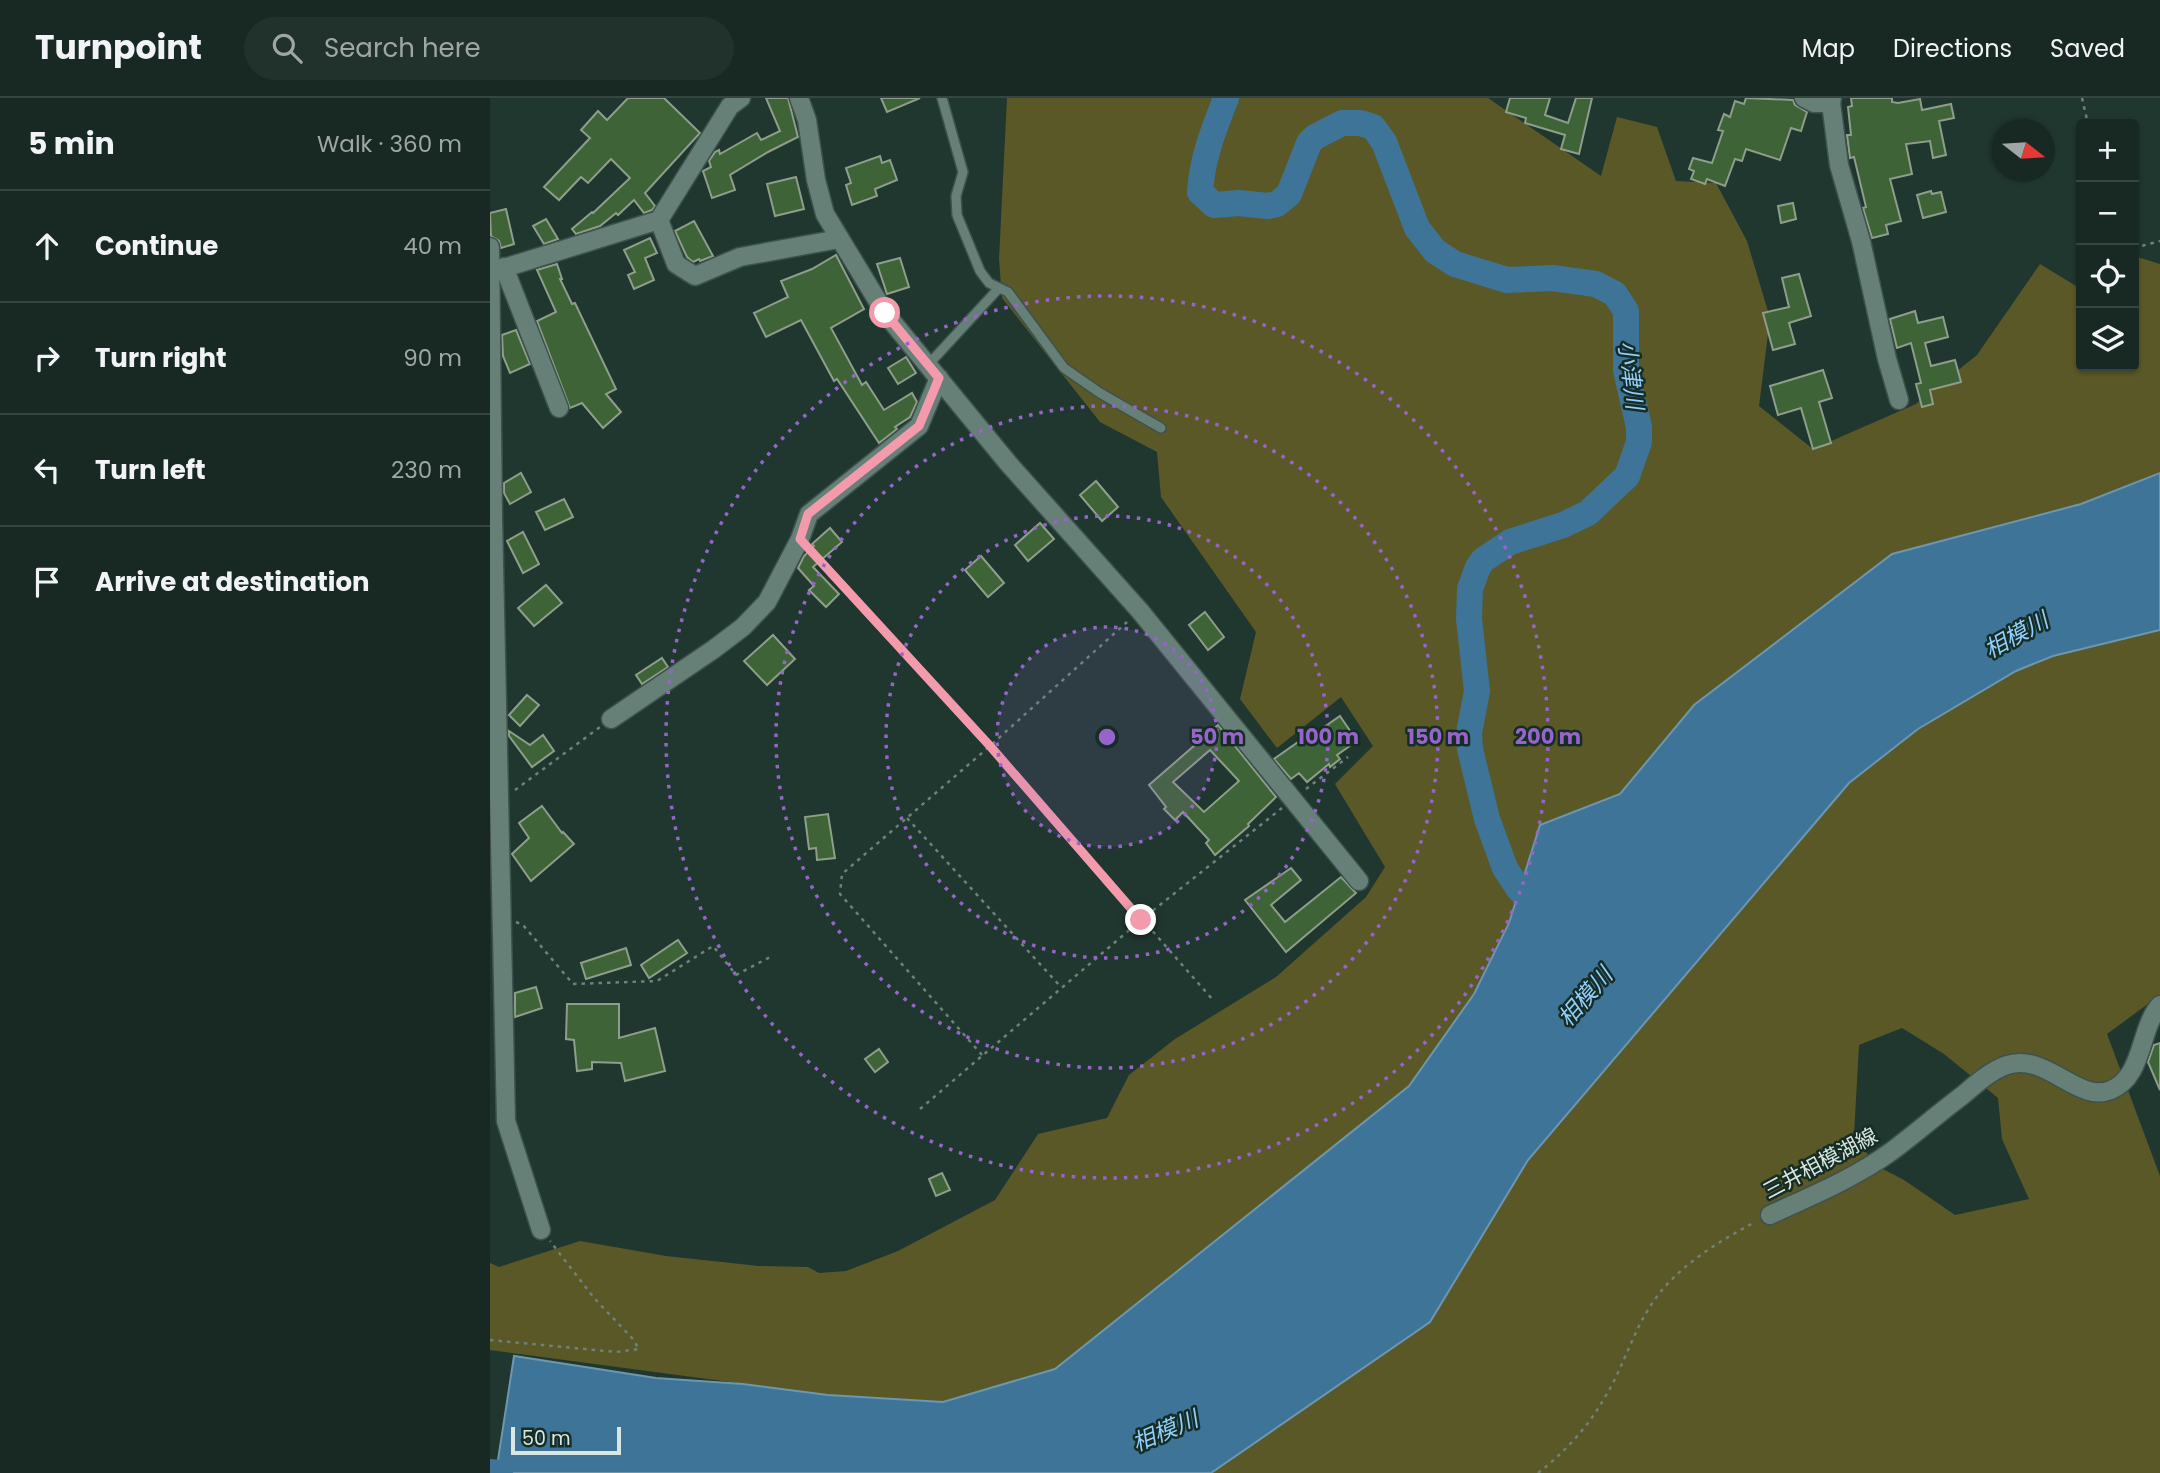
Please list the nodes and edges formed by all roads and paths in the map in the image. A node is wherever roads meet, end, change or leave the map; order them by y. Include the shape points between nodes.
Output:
1 (741, 98) edge
2 (799, 98) edge
3 (942, 98) edge
4 (1804, 98) edge
5 (2082, 98) edge
6 (1832, 101) edge
7 (2087, 119) edge
8 (659, 220) junction
9 (839, 239) junction
10 (2160, 241) edge
11 (490, 247) edge
12 (2139, 247) edge
13 (497, 270) edge
14 (999, 288) junction
15 (933, 372) junction
16 (1899, 400) dead end
17 (559, 408) dead end
18 (1161, 428) dead end
19 (491, 518) edge
20 (800, 539) junction
21 (1140, 611) junction
22 (611, 719) joint
23 (990, 746) junction
24 (1348, 757) dead end
25 (1293, 799) junction
26 (496, 812) edge
27 (907, 818) junction
28 (1359, 881) dead end
29 (498, 908) edge
30 (1141, 920) junction
31 (772, 956) dead end
32 (1061, 988) junction
33 (1213, 1000) dead end
34 (2160, 1005) edge
35 (982, 1055) junction
36 (920, 1109) dead end
37 (498, 1123) edge
38 (1770, 1215) joint
39 (541, 1230) joint
40 (490, 1340) edge
41 (1538, 1473) edge

1 - 8 street via 730,106
2 - 9 street via 825,215
3 - 14 lane via 963,172 956,196 957,215 980,271
4 - 6 street via 1814,103
5 - 7 path
6 - 16 street via 1839,165
8 - 9 street via 676,264 695,276 740,257
8 - 13 street
9 - 15 street via 885,313
10 - 12 path
11 - 13 street
13 - 17 street
13 - 19 street
14 - 15 lane
14 - 18 lane via 1008,292 1064,368
15 - 20 street via 919,426 808,514
15 - 21 street
19 - 26 street
20 - 22 street via 767,602 743,627
20 - 23 path
21 - 23 path
21 - 25 street
22 - 26 path
23 - 27 path
23 - 30 path
24 - 25 path
25 - 28 street
25 - 30 path
26 - 29 street
27 - 32 path
27 - 35 path via 842,874 840,894
29 - 31 path via 523,925 573,984 657,981 713,946 736,975
29 - 37 street
30 - 32 path
30 - 33 path
32 - 35 path
34 - 38 street, 三井相模湖線 via 2152,1014 2132,1071 2110,1091 2096,1093 2037,1065 2009,1064 1890,1152
35 - 36 path
37 - 39 street
38 - 41 path, 三井相模湖線 via 1722,1240 1672,1279 1651,1305 1605,1397 1574,1441
39 - 40 path via 639,1349 616,1352

